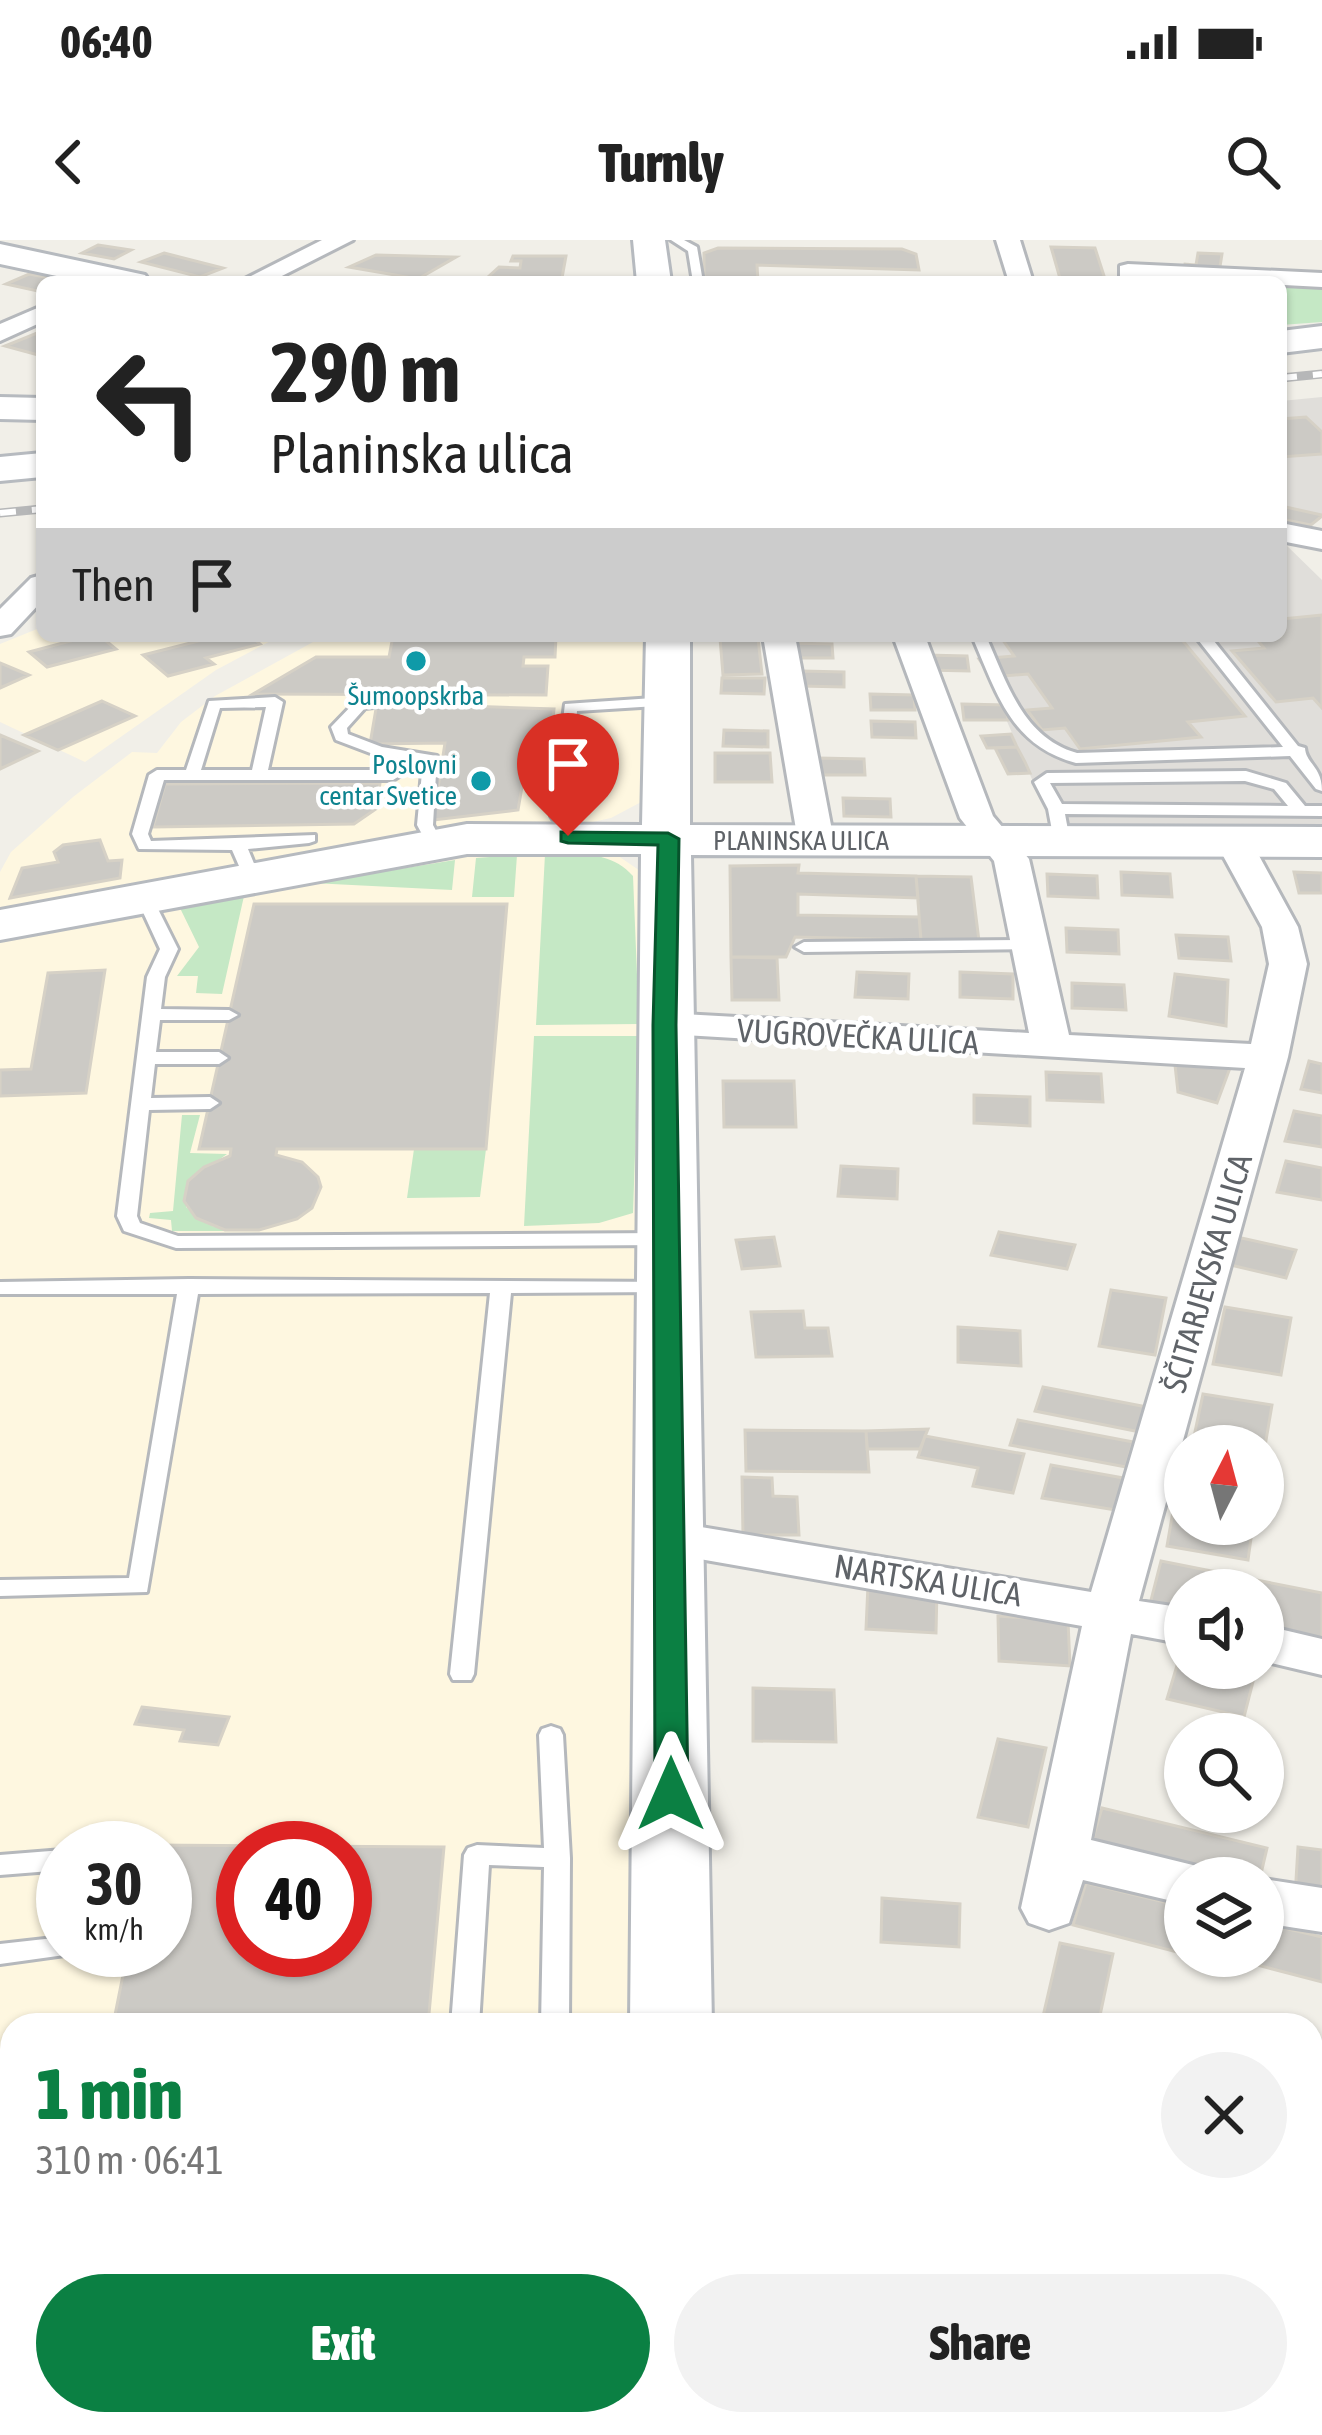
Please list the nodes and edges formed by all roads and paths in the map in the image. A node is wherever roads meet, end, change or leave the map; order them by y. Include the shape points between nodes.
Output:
1 (341, 240) edge
2 (649, 240) edge
3 (676, 240) edge
4 (1008, 240) edge
5 (0, 254) edge
6 (1128, 272) dead end
7 (98, 276) edge
8 (264, 276) edge
9 (653, 276) edge
10 (697, 276) edge
11 (1019, 276) edge
12 (1174, 276) edge
13 (1220, 276) edge
14 (1322, 280) edge
15 (36, 316) edge
16 (0, 333) edge
17 (1322, 338) edge
18 (1287, 341) edge
19 (0, 408) edge
20 (36, 409) edge
21 (36, 466) edge
22 (0, 469) edge
23 (1287, 533) edge
24 (1322, 540) edge
25 (36, 598) edge
26 (0, 627) edge
27 (780, 642) edge
28 (911, 642) edge
29 (982, 642) edge
30 (1207, 642) edge
31 (668, 671) edge
32 (412, 699) dead end
33 (619, 702) junction
34 (1299, 751) junction
35 (192, 775) junction
36 (259, 775) junction
37 (393, 775) dead end
38 (1322, 786) edge
39 (1322, 811) edge
40 (559, 816) dead end
41 (1059, 825) junction
42 (1311, 826) edge
43 (309, 838) dead end
44 (668, 839) junction
45 (816, 841) junction
46 (1233, 841) junction
47 (994, 842) junction
48 (435, 844) junction
49 (245, 861) junction
50 (144, 897) junction
51 (0, 925) edge
52 (1027, 945) junction
53 (804, 947) dead end
54 (151, 1014) junction
55 (229, 1015) dead end
56 (664, 1025) junction
57 (1052, 1047) junction
58 (1268, 1057) junction
59 (146, 1058) junction
60 (220, 1058) dead end
61 (140, 1103) junction
62 (210, 1103) dead end
63 (667, 1262) junction
64 (189, 1286) junction
65 (501, 1287) junction
66 (0, 1288) edge
67 (670, 1538) junction
68 (0, 1588) edge
69 (1111, 1609) junction
70 (1164, 1621) edge
71 (1284, 1648) edge
72 (1322, 1657) edge
73 (463, 1673) dead end
74 (551, 1735) dead end
75 (1062, 1854) junction
76 (557, 1858) junction
77 (36, 1863) edge
78 (0, 1865) edge
79 (1164, 1878) edge
80 (1284, 1904) edge
81 (1048, 1908) dead end
82 (1322, 1910) edge
83 (36, 1950) edge
84 (0, 1954) edge
85 (466, 2013) edge
86 (555, 2013) edge
87 (671, 2013) edge

1 - 8 street
2 - 9 street
3 - 10 lane via 693,249
4 - 11 street
5 - 7 street
6 - 12 street
13 - 14 street via 1252,268
15 - 16 street
17 - 18 street
19 - 20 street
21 - 22 street
23 - 24 street
25 - 26 street
27 - 45 street
28 - 47 street via 977,818
29 - 34 lane via 1025,730 1044,750 1076,758
30 - 34 lane
31 - 33 lane
31 - 33 lane
31 - 44 street
32 - 48 lane via 362,704 339,727 353,744 431,759 425,825
33 - 40 lane via 567,712
34 - 38 lane
35 - 36 lane
35 - 36 lane via 214,704 275,702
35 - 49 lane via 157,775 140,834 145,846
36 - 37 lane
39 - 42 lane
41 - 42 lane
41 - 42 lane via 1047,778 1222,776 1270,781
41 - 46 street, PLANINSKA ULICA
41 - 47 street, PLANINSKA ULICA
42 - 46 street, PLANINSKA ULICA
43 - 49 lane
44 - 45 street, PLANINSKA ULICA
44 - 48 street, PLANINSKA ULICA
44 - 56 street
45 - 47 street, PLANINSKA ULICA
46 - 58 street, ŠČITARJEVSKA ULICA via 1280,927 1288,964
47 - 52 street via 1011,859
48 - 49 street, PLANINSKA ULICA
49 - 50 street, PLANINSKA ULICA
50 - 51 street, PLANINSKA ULICA
50 - 54 lane via 169,949
52 - 53 lane
52 - 57 street
54 - 55 lane
54 - 59 lane
56 - 57 street, VUGROVEČKA ULICA
56 - 63 street
57 - 58 street, VUGROVEČKA ULICA
58 - 69 street, ŠČITARJEVSKA ULICA
59 - 60 lane
59 - 61 lane
61 - 62 lane
61 - 63 lane via 128,1216 148,1237
63 - 65 lane
63 - 67 street
64 - 65 lane
64 - 66 lane
64 - 68 lane via 139,1586
65 - 73 lane
67 - 69 street, NARTSKA ULICA
67 - 87 street
69 - 70 street, NARTSKA ULICA
69 - 75 street, ŠČITARJEVSKA ULICA
71 - 72 street
74 - 76 lane
75 - 79 street
75 - 81 street, ŠČITARJEVSKA ULICA
76 - 85 lane via 477,1855
76 - 86 lane
77 - 78 lane
80 - 82 street
83 - 84 lane

